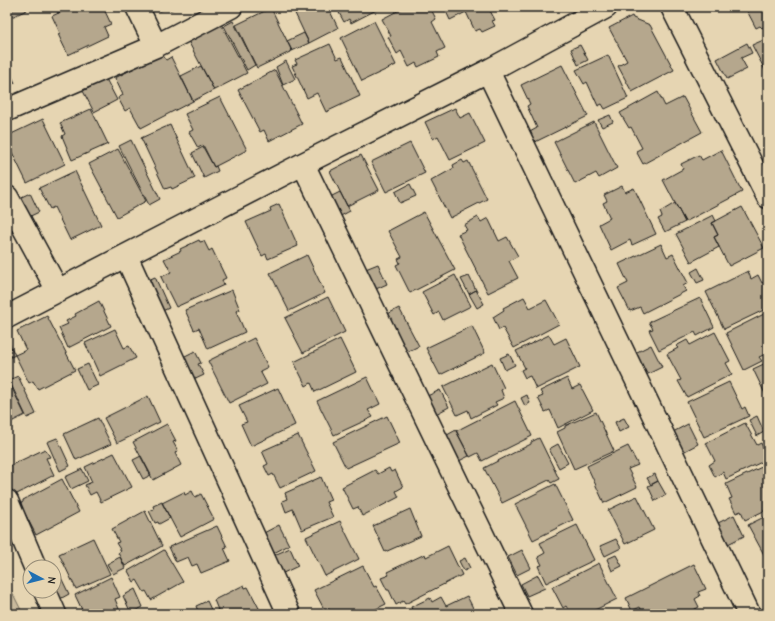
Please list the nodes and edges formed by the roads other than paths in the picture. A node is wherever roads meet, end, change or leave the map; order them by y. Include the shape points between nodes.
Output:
1 (137, 7) edge
2 (231, 7) edge
3 (606, 7) edge
4 (672, 7) edge
5 (156, 46) junction
6 (488, 71) junction
7 (7, 110) edge
8 (304, 164) junction
9 (7, 197) edge
10 (768, 197) edge
11 (126, 256) junction
12 (58, 291) junction
13 (7, 318) edge
14 (8, 504) edge
15 (32, 559) edge
16 (48, 599) edge
17 (55, 614) edge
18 (289, 614) edge
19 (521, 614) edge
20 (749, 614) edge

1 - 5 street
2 - 5 street
3 - 6 street
4 - 10 street
5 - 7 street
6 - 8 street
6 - 20 street
8 - 11 street
8 - 19 street
9 - 12 street
11 - 12 street
11 - 18 street
12 - 13 street
14 - 15 street
16 - 17 street

